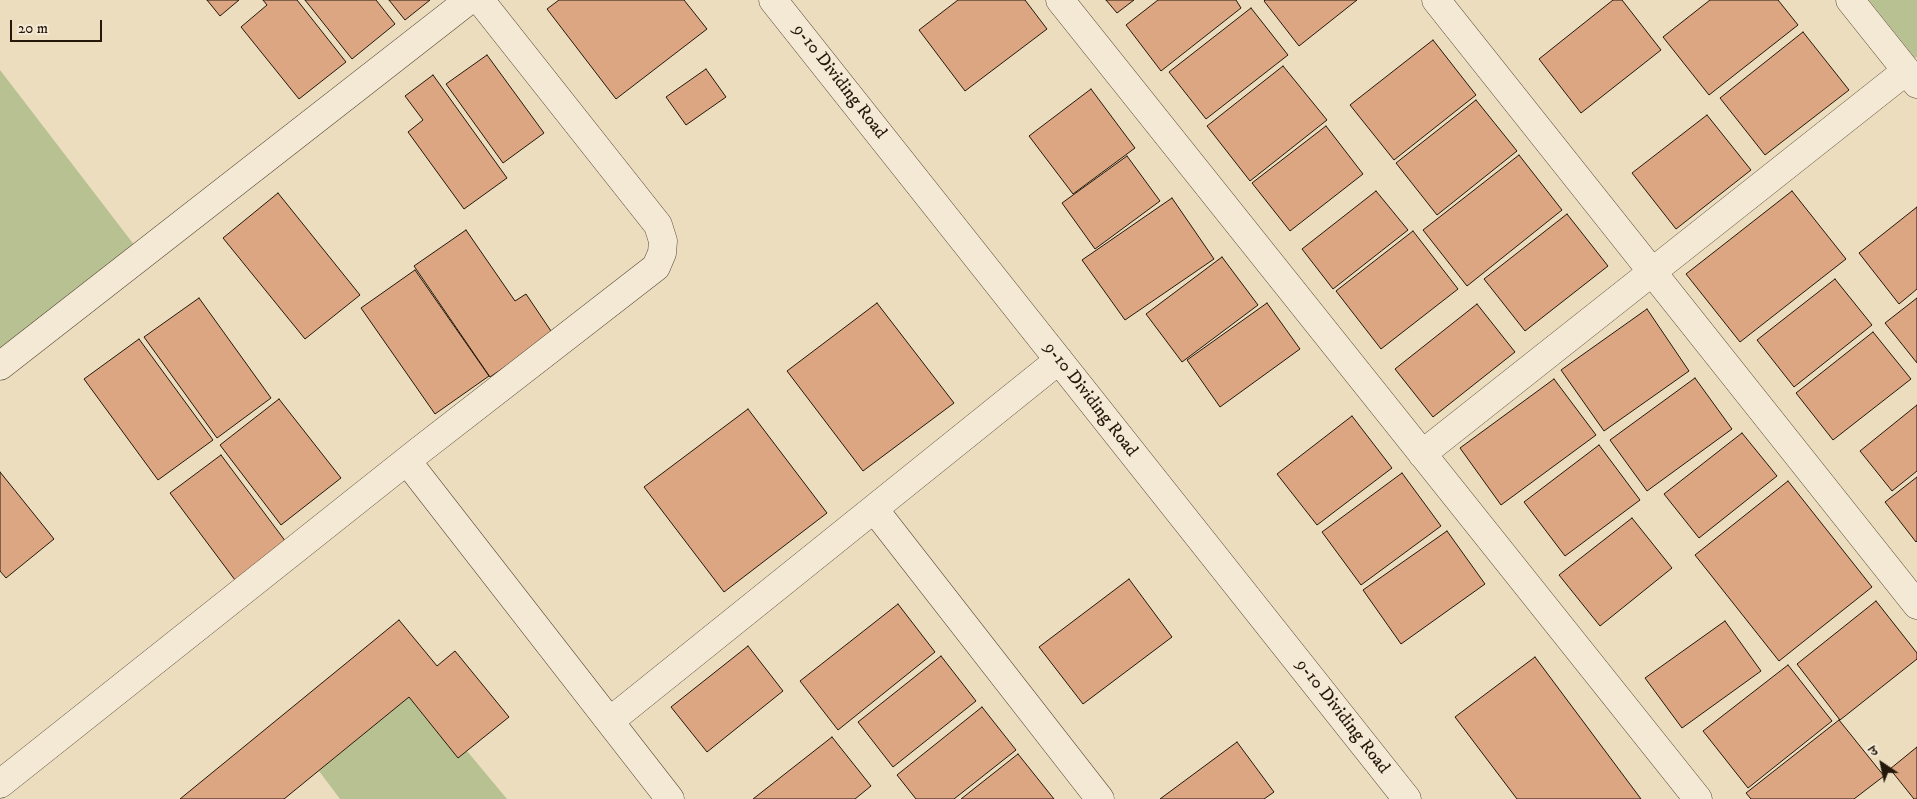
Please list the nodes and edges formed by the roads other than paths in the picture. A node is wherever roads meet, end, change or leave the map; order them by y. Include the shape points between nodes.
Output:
1 (469, 0) edge
2 (480, 0) edge
3 (773, 0) edge
4 (1060, 0) edge
5 (1436, 0) edge
6 (1850, 0) edge
7 (1912, 78) edge
8 (1652, 272) junction
9 (1059, 360) junction
10 (0, 366) edge
11 (1422, 454) junction
12 (407, 461) junction
13 (874, 509) junction
14 (1917, 605) edge
15 (610, 721) junction
16 (0, 784) edge
17 (670, 799) edge
18 (1100, 799) edge
19 (1407, 799) edge
20 (1698, 799) edge

1 - 10 street
2 - 12 street via 658,224 663,240 662,253 656,267
3 - 9 street, 9-10 Dividing Road
4 - 11 street
5 - 8 street
6 - 7 street
7 - 8 street
8 - 11 street
8 - 14 street
9 - 13 street
9 - 19 street, 9-10 Dividing Road
11 - 20 street
12 - 15 street
12 - 16 street
13 - 15 street
13 - 18 street
15 - 17 street

